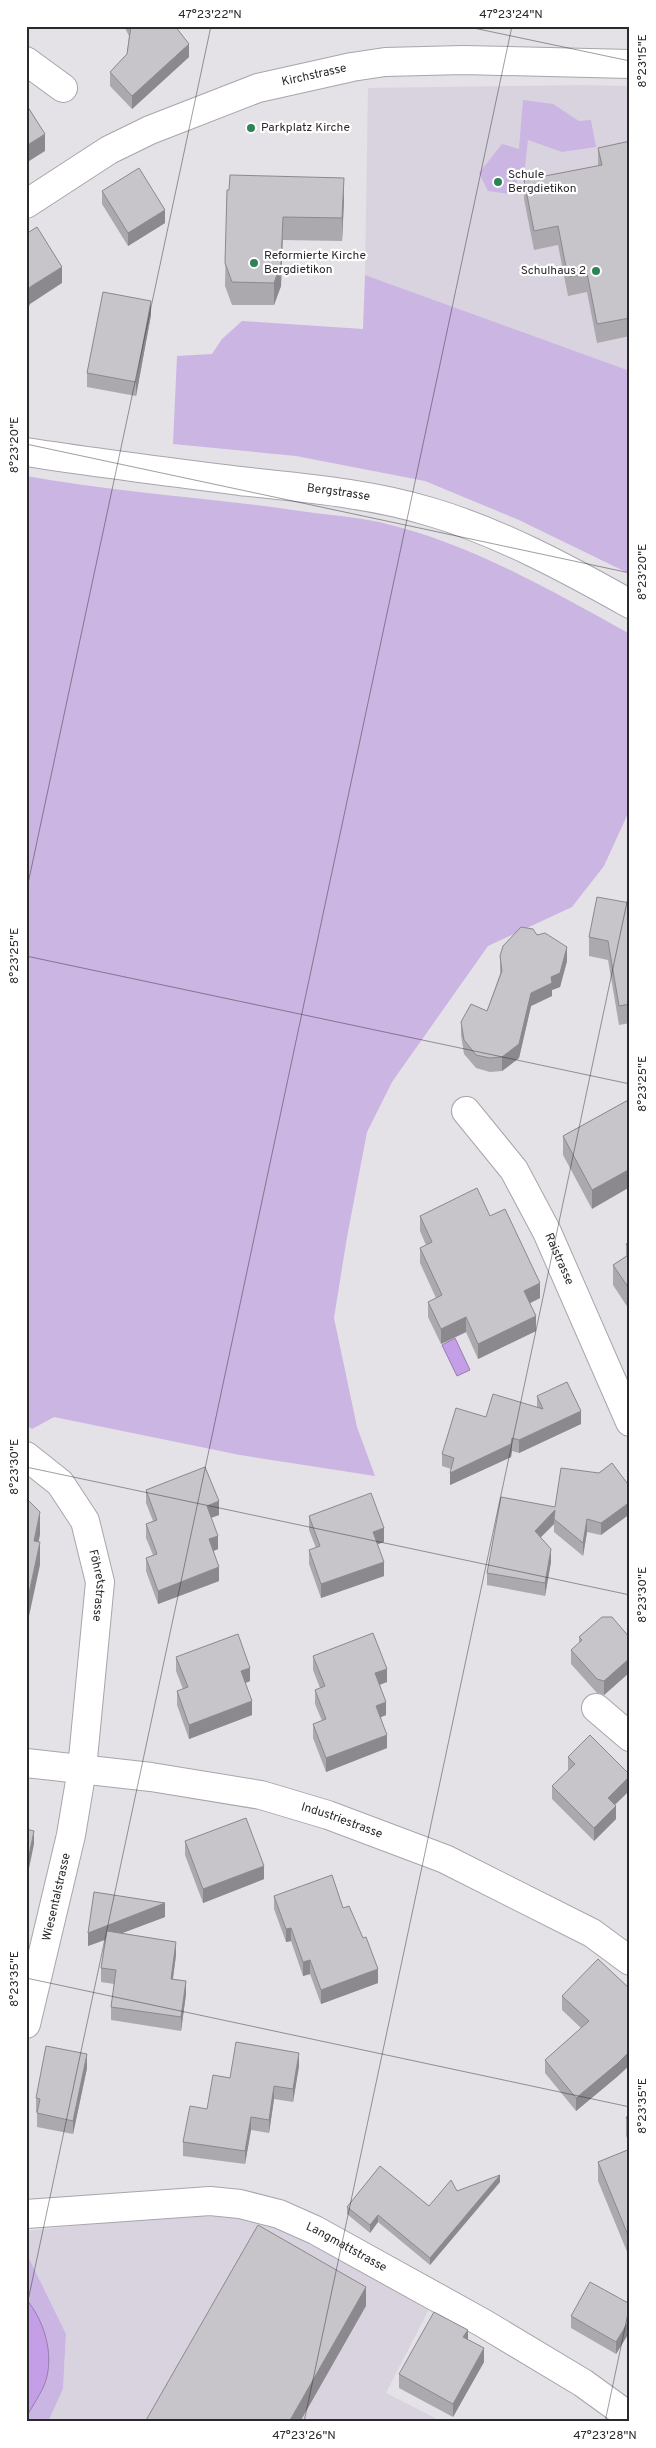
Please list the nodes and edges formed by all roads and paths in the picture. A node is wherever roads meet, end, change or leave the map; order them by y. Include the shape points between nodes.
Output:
1 (26, 61) edge
2 (630, 64) edge
3 (63, 88) dead end
4 (26, 204) edge
5 (26, 452) edge
6 (630, 604) edge
7 (466, 1111) dead end
8 (630, 1422) edge
9 (26, 1456) edge
10 (596, 1708) dead end
11 (630, 1737) edge
12 (26, 1763) edge
13 (82, 1769) junction
14 (630, 1961) edge
15 (26, 2024) edge
16 (26, 2214) edge
17 (630, 2417) edge

1 - 3 street
2 - 4 street, Kirchstrasse via 463,60 368,64 258,88 108,150
5 - 6 street, Bergstrasse via 306,488 430,511 476,528 560,567
7 - 8 street, Raistrasse via 514,1170 547,1232
9 - 13 street, Föhretstrasse via 60,1484 85,1521 100,1582
10 - 11 street
12 - 13 street, Industriestrasse
13 - 14 street, Industriestrasse via 261,1795 328,1815 445,1859 592,1933
13 - 15 street, Wiesentalstrasse via 71,1835
16 - 17 street, Langmattstrasse via 210,2201 240,2204 279,2214 315,2230 483,2323 583,2383

